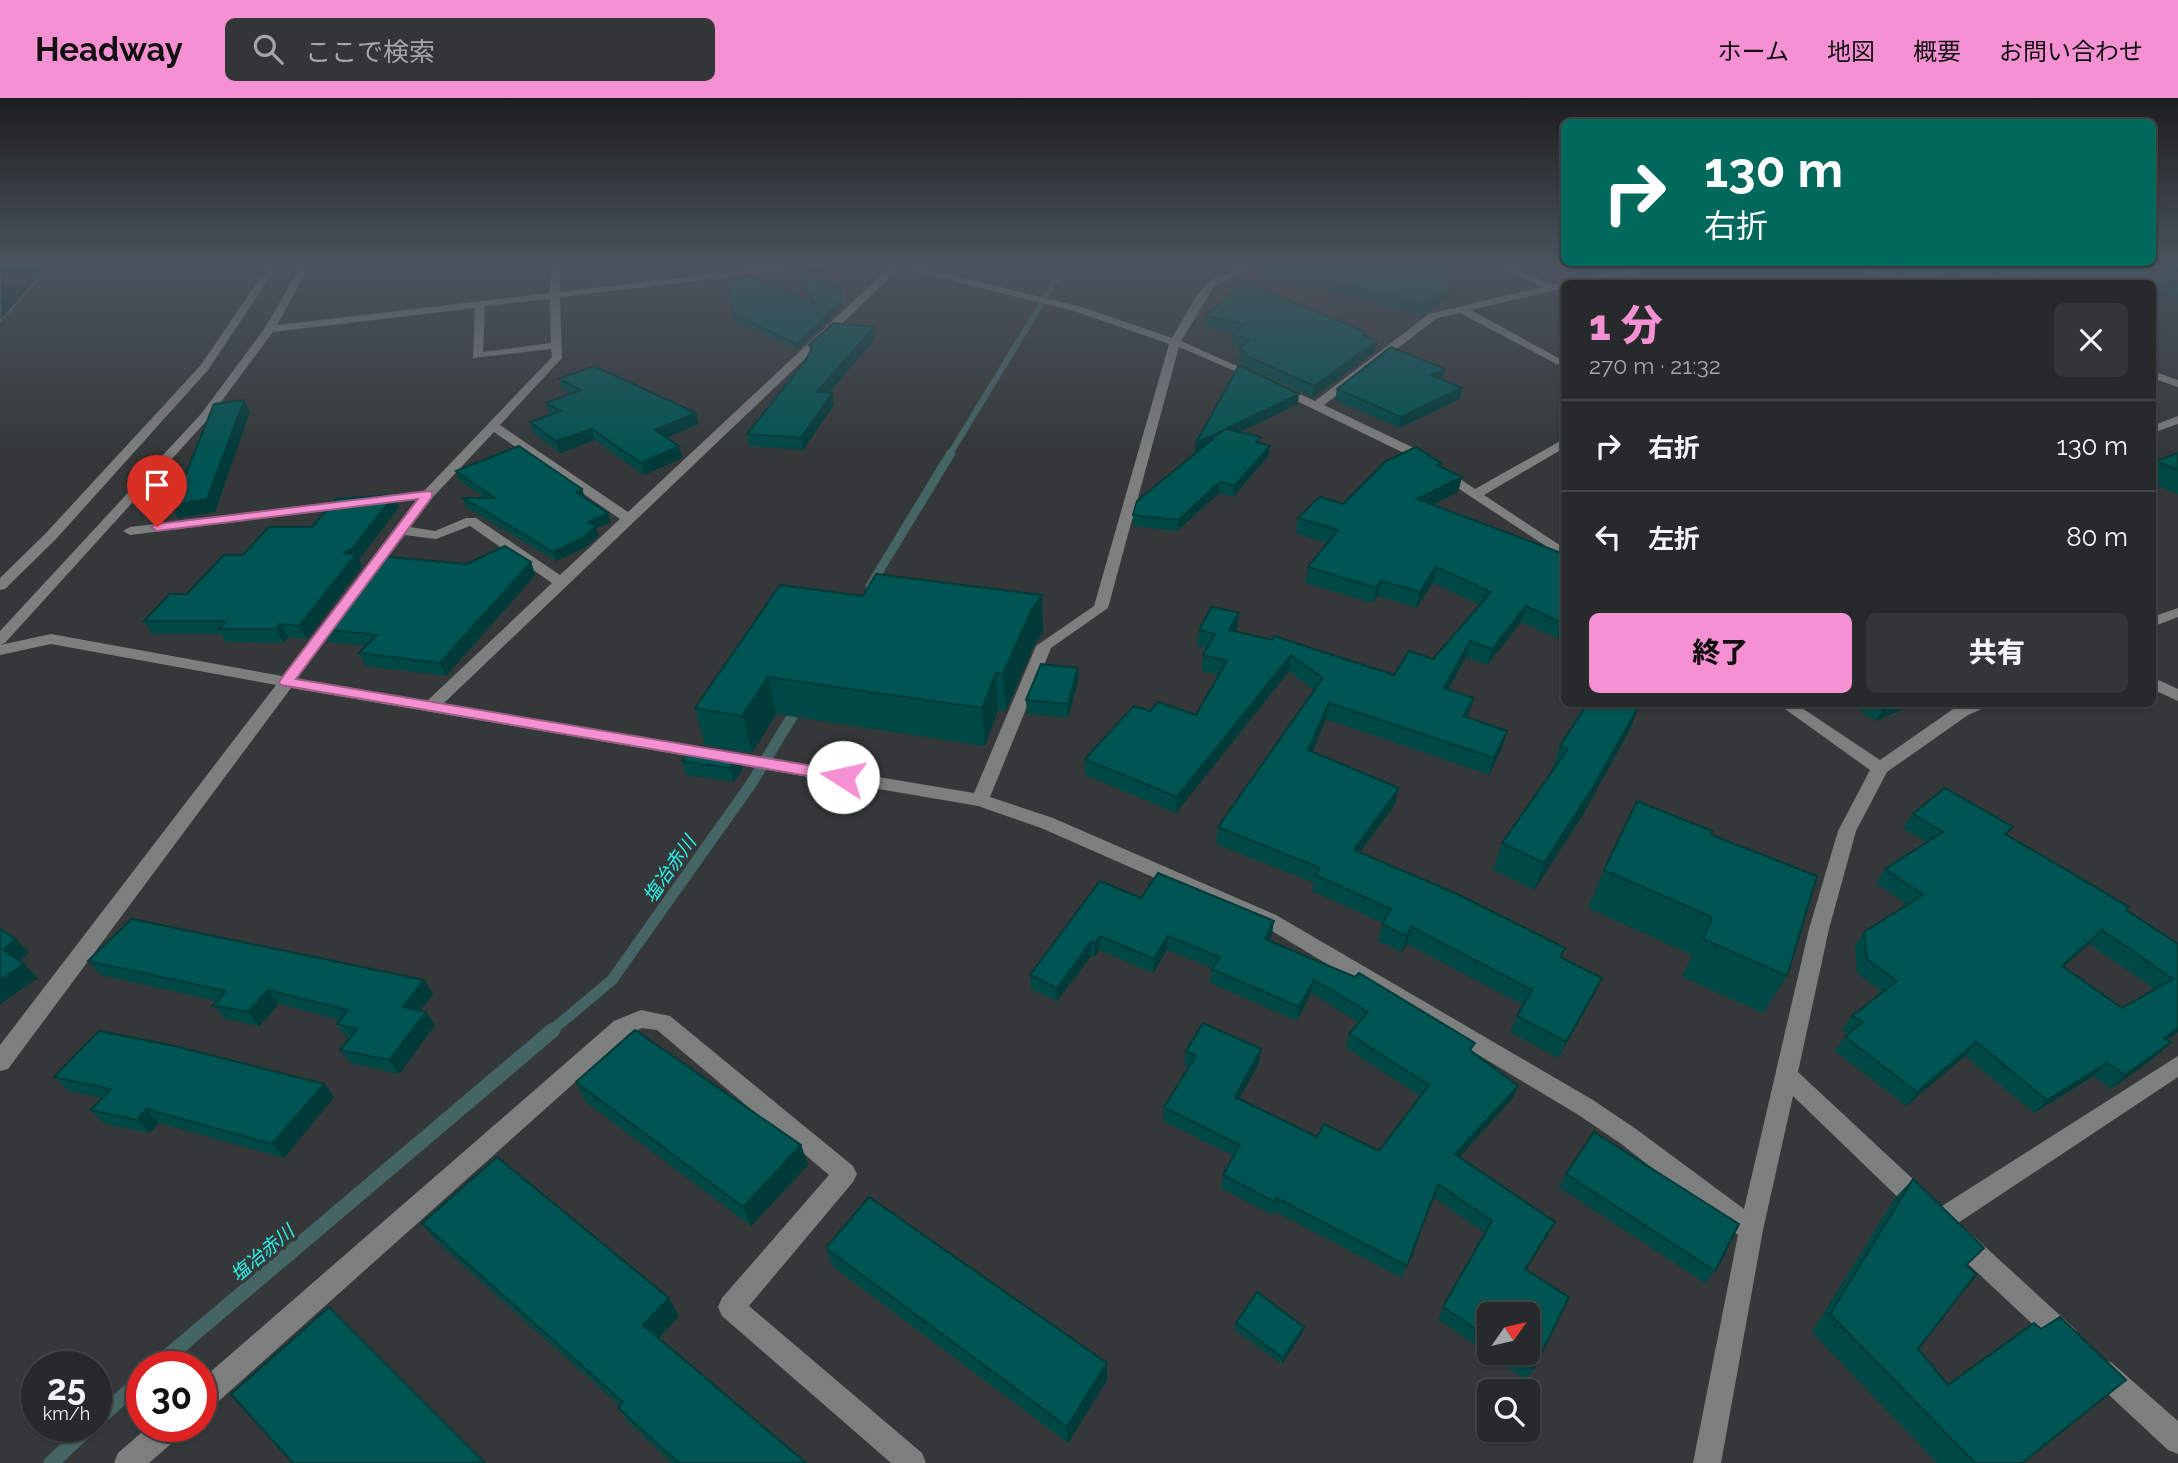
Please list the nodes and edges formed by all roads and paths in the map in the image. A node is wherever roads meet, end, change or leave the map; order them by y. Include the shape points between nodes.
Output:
1 (230, 329) edge
2 (270, 329) edge
3 (479, 329) edge
4 (556, 329) edge
5 (831, 329) edge
6 (1136, 329) edge
7 (1183, 329) edge
8 (1416, 329) edge
9 (1497, 329) edge
10 (1175, 342) junction
11 (557, 345) junction
12 (1561, 363) edge
13 (2156, 376) edge
14 (2178, 384) edge
15 (1317, 405) junction
16 (2178, 420) edge
17 (493, 426) junction
18 (2156, 428) edge
19 (1561, 445) edge
20 (428, 494) junction
21 (1476, 494) junction
22 (629, 519) junction
23 (401, 530) junction
24 (130, 531) dead end
25 (1561, 552) edge
26 (562, 583) junction
27 (360, 584) edge
28 (0, 586) edge
29 (344, 606) edge
30 (2178, 612) edge
31 (2156, 621) edge
32 (0, 640) edge
33 (0, 650) edge
34 (286, 682) junction
35 (2156, 684) edge
36 (2178, 696) edge
37 (431, 706) junction
38 (1790, 707) edge
39 (1971, 707) edge
40 (1880, 768) junction
41 (981, 800) junction
42 (0, 1062) edge
43 (2178, 1065) edge
44 (1786, 1075) junction
45 (1940, 1221) junction
46 (1751, 1230) junction
47 (217, 1384) edge
48 (2178, 1440) edge
49 (152, 1442) edge
50 (128, 1463) edge
51 (912, 1463) edge
52 (1707, 1463) edge

1 - 28 street via 204,368
2 - 32 street via 205,416
3 - 11 street via 477,356
4 - 11 street
5 - 22 street
6 - 10 street
7 - 10 street
8 - 15 street
9 - 12 street
10 - 15 street
10 - 41 street via 1101,608 1044,646
11 - 17 street via 557,358
13 - 14 street
15 - 21 street via 1410,451
16 - 18 street
17 - 20 street
17 - 22 street
19 - 21 street
20 - 23 street
20 - 24 street
21 - 25 street
22 - 26 street
23 - 26 street via 436,535 471,522
23 - 27 street
26 - 37 street
29 - 34 street
30 - 31 street
33 - 34 street via 51,639
34 - 37 street
34 - 42 street
35 - 36 street
37 - 41 street
38 - 40 street
39 - 40 street
40 - 44 street via 1847,831
41 - 46 street via 1047,823 1269,919 1585,1107
43 - 45 street
44 - 45 street
44 - 46 street
45 - 48 street
46 - 52 street
47 - 51 street via 622,1027 641,1019 662,1022 845,1174 731,1307
49 - 50 street

